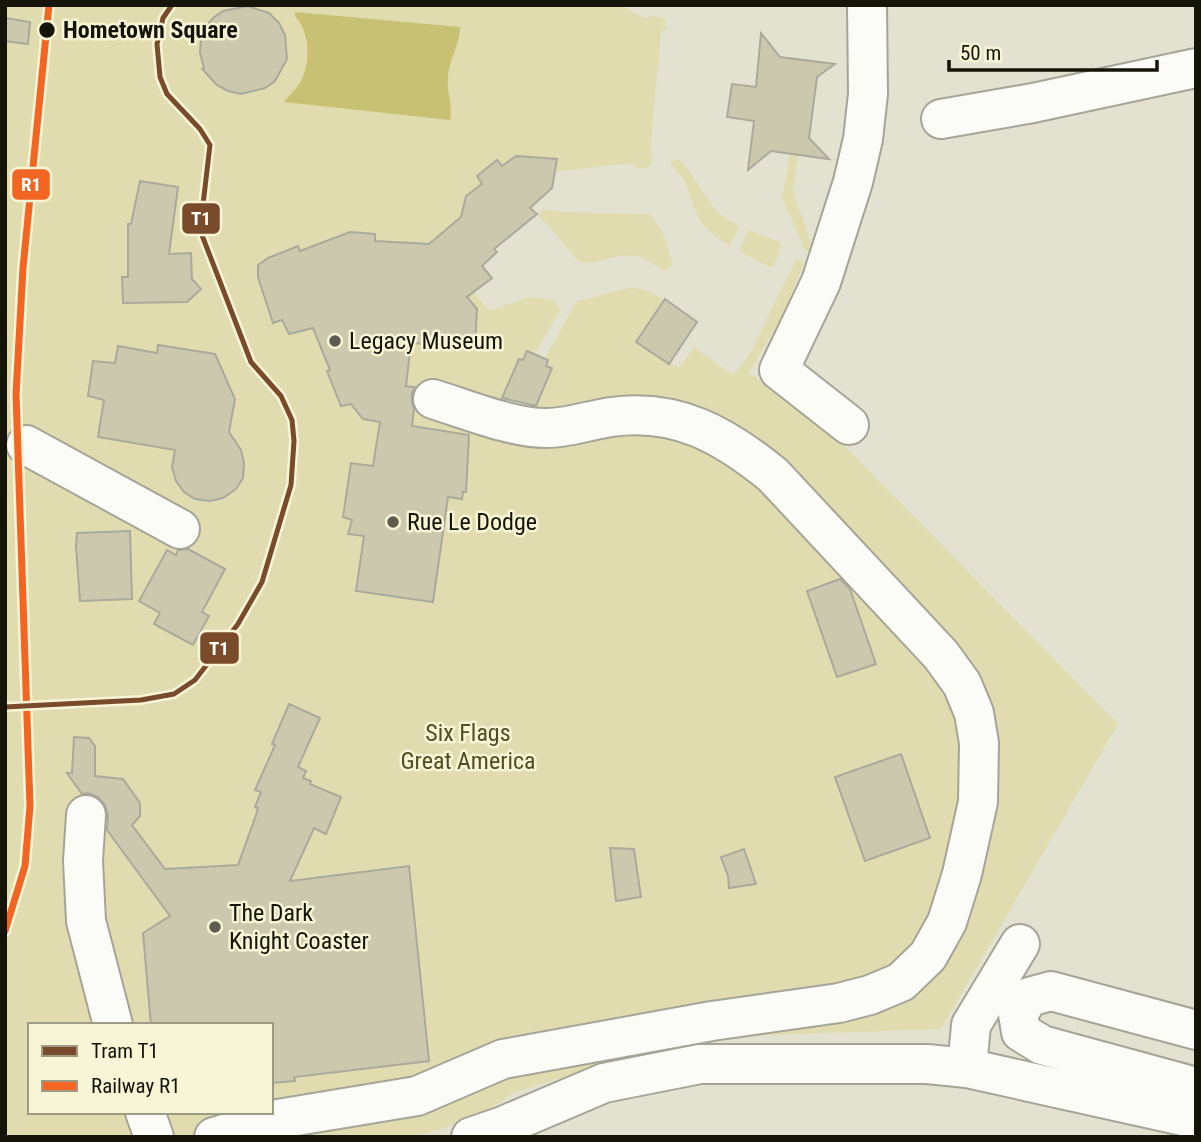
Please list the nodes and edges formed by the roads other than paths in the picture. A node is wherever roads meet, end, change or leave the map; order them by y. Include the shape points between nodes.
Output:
1 (867, 5) edge
2 (1196, 68) edge
3 (941, 119) dead end
4 (433, 399) dead end
5 (849, 425) dead end
6 (12, 438) edge
7 (180, 529) dead end
8 (86, 815) dead end
9 (1020, 944) dead end
10 (112, 1023) edge
11 (1196, 1030) edge
12 (967, 1068) junction
13 (1196, 1087) edge
14 (146, 1114) edge
15 (1196, 1119) edge
16 (154, 1137) edge
17 (214, 1137) edge
18 (471, 1137) edge

1 - 5 lane via 868,94 853,183 821,282 779,370
2 - 3 lane
4 - 17 lane via 521,425 547,428 614,417 675,419 709,430 773,475 962,684 974,713 978,743 978,802 962,874 947,922 928,956 901,982 870,995 503,1059 417,1096 272,1119
6 - 7 lane
8 - 10 lane via 86,921
9 - 12 lane via 971,1025
11 - 13 lane via 1051,991 1029,997 1018,1014 1021,1031 1042,1045
12 - 15 lane
12 - 18 lane via 927,1064 701,1065 604,1083
14 - 16 lane

